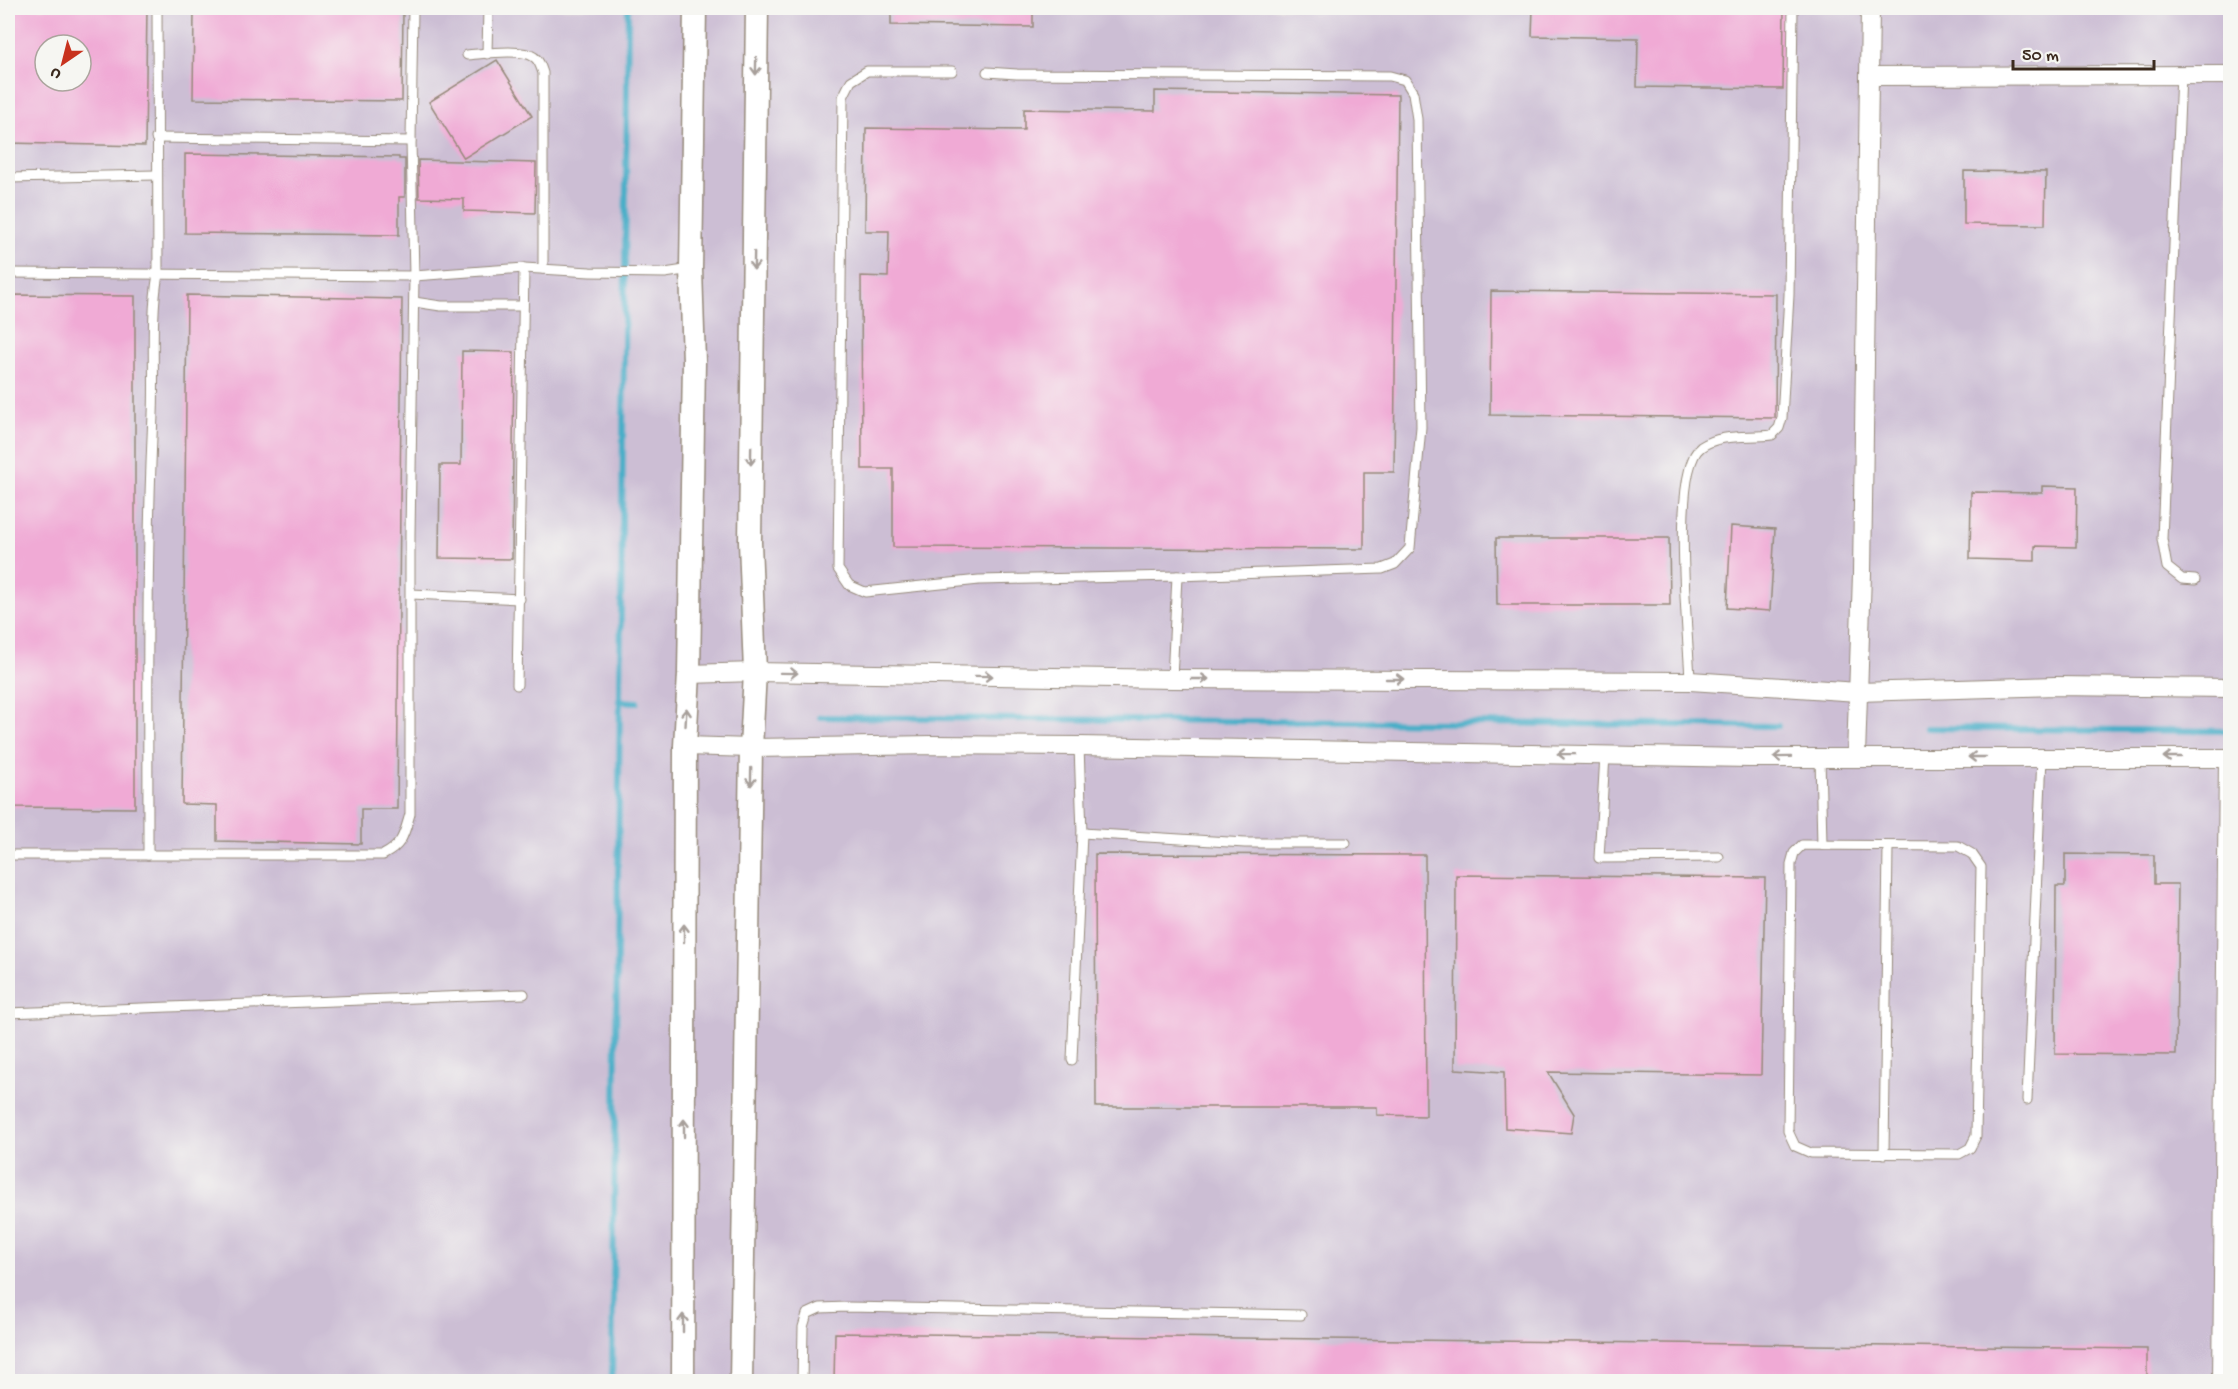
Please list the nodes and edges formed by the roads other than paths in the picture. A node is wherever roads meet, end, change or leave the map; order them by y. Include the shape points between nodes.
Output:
1 (157, 8) edge
2 (413, 8) edge
3 (488, 8) edge
4 (695, 8) edge
5 (757, 8) edge
6 (1792, 8) edge
7 (1870, 8) edge
8 (487, 54) junction
9 (468, 55) dead end
10 (952, 71) dead end
11 (987, 72) dead end
12 (2181, 74) junction
13 (2230, 75) edge
14 (1870, 76) junction
15 (156, 138) junction
16 (411, 141) junction
17 (156, 175) junction
18 (8, 178) edge
19 (524, 268) junction
20 (543, 269) junction
21 (691, 269) junction
22 (8, 273) edge
23 (158, 274) junction
24 (414, 276) junction
25 (414, 302) junction
26 (523, 306) junction
27 (1178, 576) junction
28 (2195, 580) dead end
29 (411, 594) junction
30 (520, 598) junction
31 (755, 672) junction
32 (689, 674) junction
33 (1172, 679) junction
34 (1690, 681) junction
35 (517, 685) dead end
36 (2230, 688) edge
37 (1858, 692) junction
38 (685, 746) junction
39 (1078, 746) junction
40 (751, 748) junction
41 (1605, 754) junction
42 (1857, 756) junction
43 (1820, 757) junction
44 (2042, 757) junction
45 (2230, 758) edge
46 (1082, 834) junction
47 (1346, 843) dead end
48 (1822, 845) junction
49 (1888, 846) junction
50 (8, 855) edge
51 (148, 855) junction
52 (1719, 857) dead end
53 (524, 994) dead end
54 (8, 1013) edge
55 (1072, 1060) dead end
56 (2026, 1100) dead end
57 (1884, 1154) junction
58 (1301, 1315) dead end
59 (683, 1382) edge
60 (741, 1382) edge
61 (802, 1382) edge
62 (2223, 1382) edge

1 - 15 lane
2 - 16 lane
3 - 8 lane
4 - 21 street
5 -> 31 street via 750,542
6 - 34 lane via 1789,295 1782,418 1772,435 1725,437 1700,448 1690,462 1683,518
7 - 14 street
8 - 9 lane
8 - 20 lane via 522,53 534,57 543,73
10 - 27 lane via 867,71 851,81 843,98 838,569 849,585 865,592 979,580
11 - 27 lane via 1390,76 1405,80 1413,93 1417,119 1421,426 1410,548 1395,564 1382,569
12 - 13 street
12 - 14 street
12 - 28 lane via 2163,538 2167,567 2182,579
14 - 37 street
15 - 16 lane
15 - 17 lane
16 - 24 lane
17 - 18 lane
17 - 23 lane
19 - 20 lane
19 - 24 lane
19 - 26 lane
20 - 21 lane via 665,273
21 - 32 street via 694,362
22 - 23 lane
23 - 24 lane
23 - 51 lane via 148,515
24 - 25 lane
25 - 26 lane via 441,306
25 - 29 lane
26 - 30 lane
27 - 33 lane
29 - 30 lane
29 - 51 lane via 410,814 396,849 383,855
30 - 35 lane
31 - 32 street
31 -> 33 street
31 - 40 street
38 -> 32 street
33 -> 34 street
34 - 37 street
36 - 37 street via 2055,686
37 - 42 street
38 - 40 street
59 -> 38 street
39 - 40 street
41 -> 39 street
39 - 46 lane
40 -> 60 street
43 -> 41 street
41 - 52 lane via 1599,858
42 - 43 street
44 -> 42 street
43 - 48 lane
45 -> 44 street
44 - 56 lane
45 - 62 street
46 - 47 lane via 1245,843
46 - 55 lane
48 - 49 lane
48 - 57 lane via 1802,845 1791,864 1788,1131 1795,1146 1811,1153
49 - 57 lane
49 - 57 lane via 1958,846 1972,854 1981,867 1981,879 1976,1136 1971,1148 1959,1154
50 - 51 lane
53 - 54 lane
58 - 61 lane via 820,1308 807,1314 803,1327

